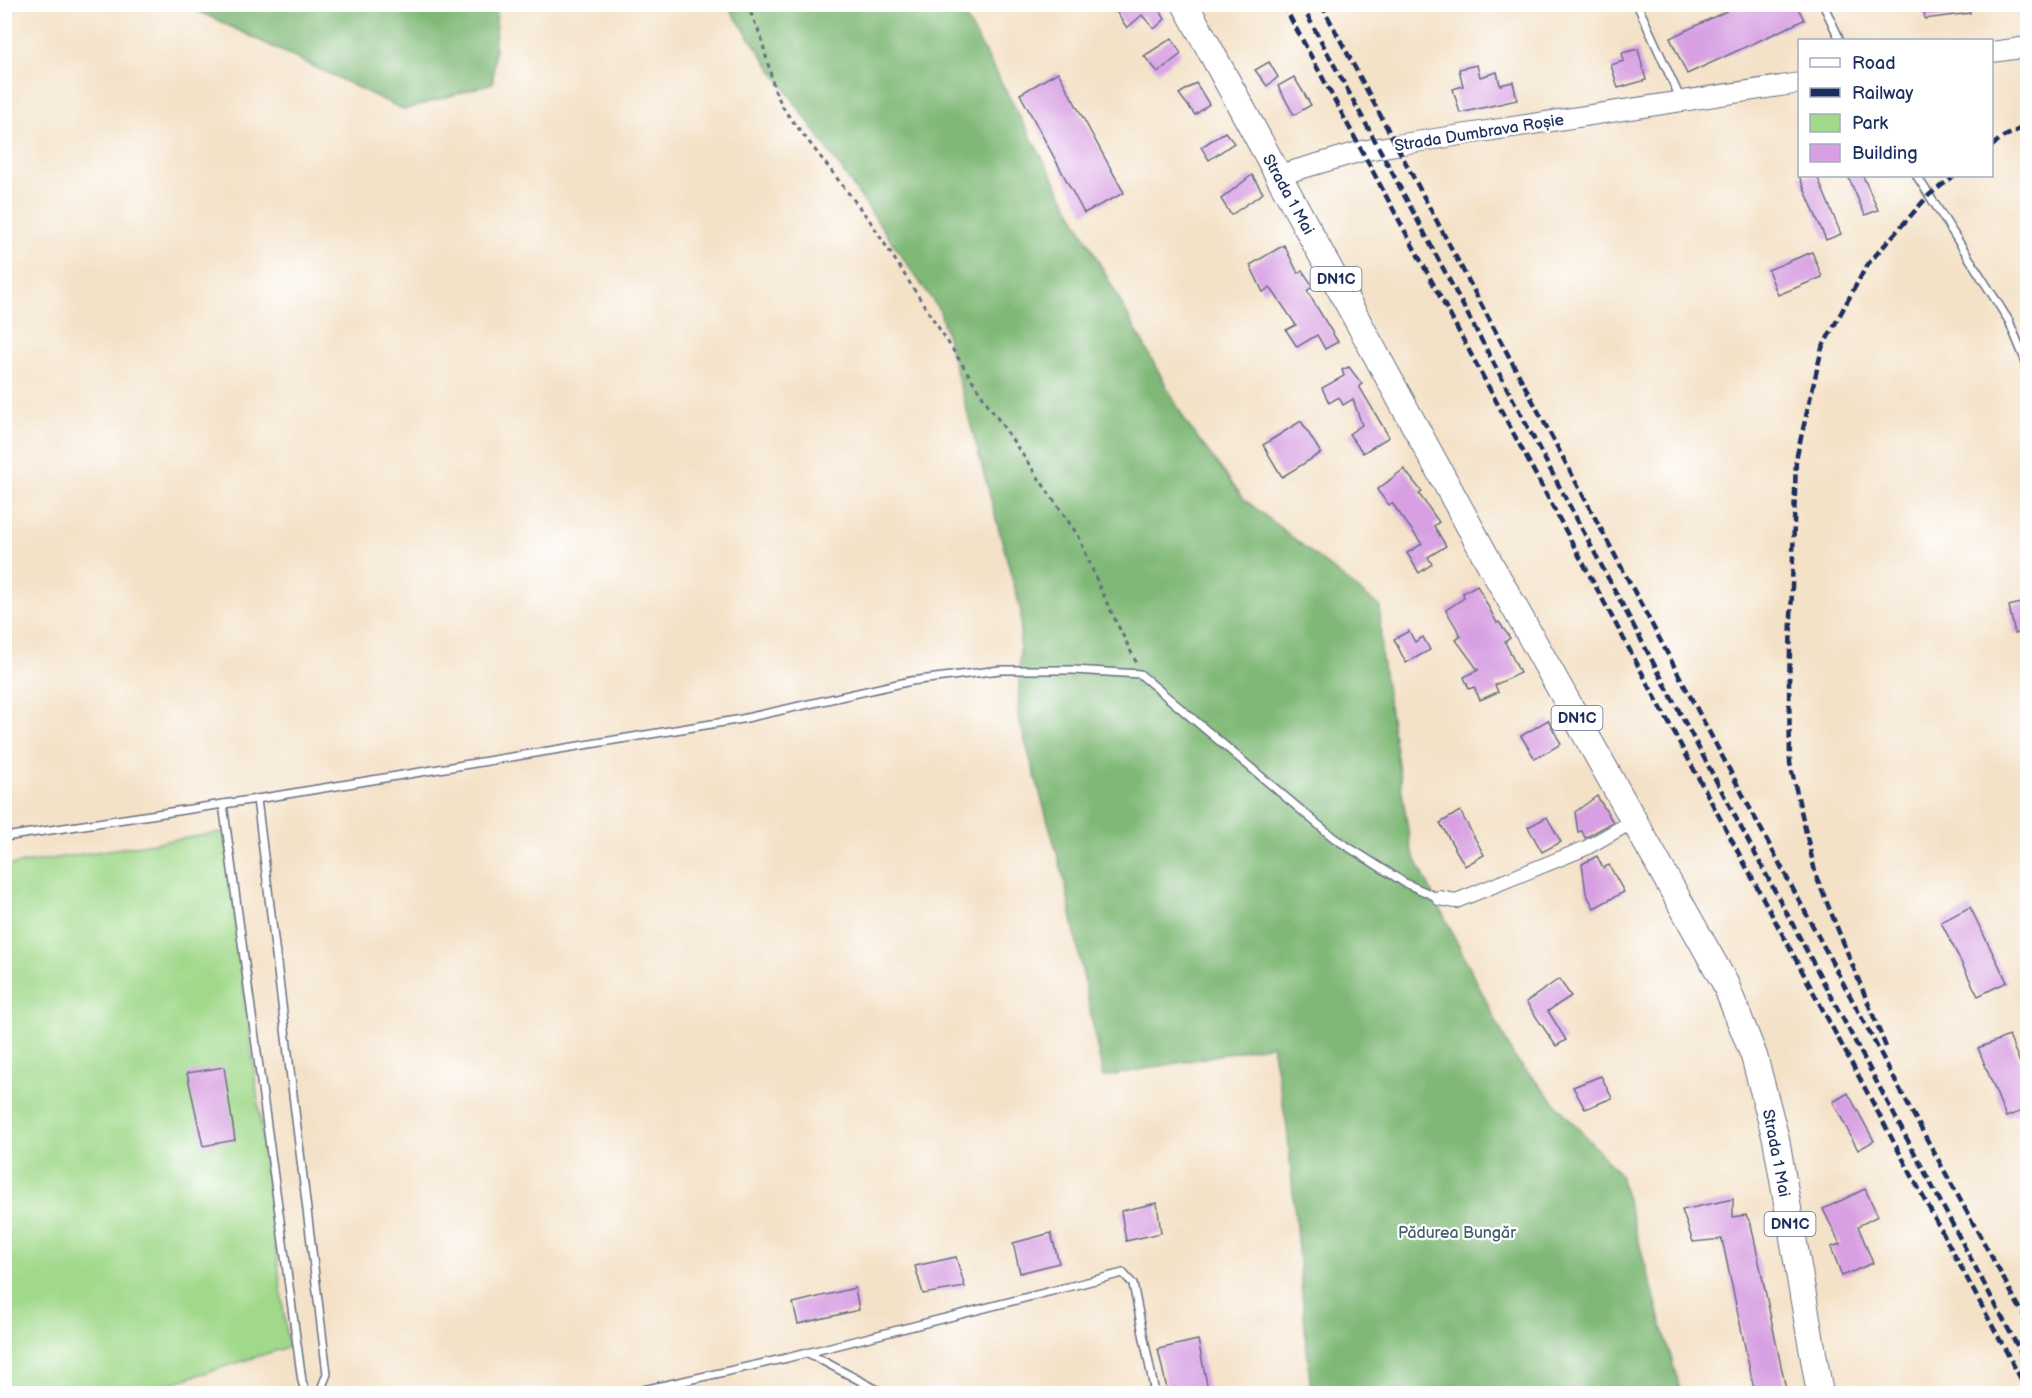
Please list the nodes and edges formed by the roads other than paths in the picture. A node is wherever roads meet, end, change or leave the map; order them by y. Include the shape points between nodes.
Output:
1 (1185, 4) edge
2 (1637, 4) edge
3 (1823, 4) edge
4 (1840, 39) edge
5 (2028, 47) edge
6 (1993, 52) edge
7 (1798, 83) edge
8 (1682, 101) junction
9 (1279, 175) junction
10 (1918, 177) edge
11 (2028, 367) edge
12 (257, 799) junction
13 (223, 804) junction
14 (1635, 820) junction
15 (4, 837) edge
16 (1439, 898) joint
17 (808, 1353) junction
18 (306, 1394) edge
19 (320, 1394) edge
20 (625, 1394) edge
21 (885, 1394) edge
22 (1149, 1394) edge
23 (1820, 1394) edge

1 - 9 highway, Strada 1 Mai / DN1C
2 - 8 lane
3 - 4 lane
5 - 6 main road
7 - 8 main road, Strada Dumbrava Roșie
8 - 9 main road, Strada Dumbrava Roșie via 1388,146
9 - 14 highway, Strada 1 Mai / DN1C via 1485,555
10 - 11 lane via 2009,321
12 - 13 lane
12 - 16 lane via 742,719 911,681 1000,670 1140,674 1334,838 1405,883
12 - 19 lane via 327,1374
13 - 15 lane
13 - 18 lane
14 - 16 street via 1586,848 1456,901
14 - 23 highway, Strada 1 Mai / DN1C via 1725,983 1754,1056 1776,1139
17 - 20 lane
17 - 21 lane
17 - 22 lane via 1123,1273 1133,1284 1154,1388

